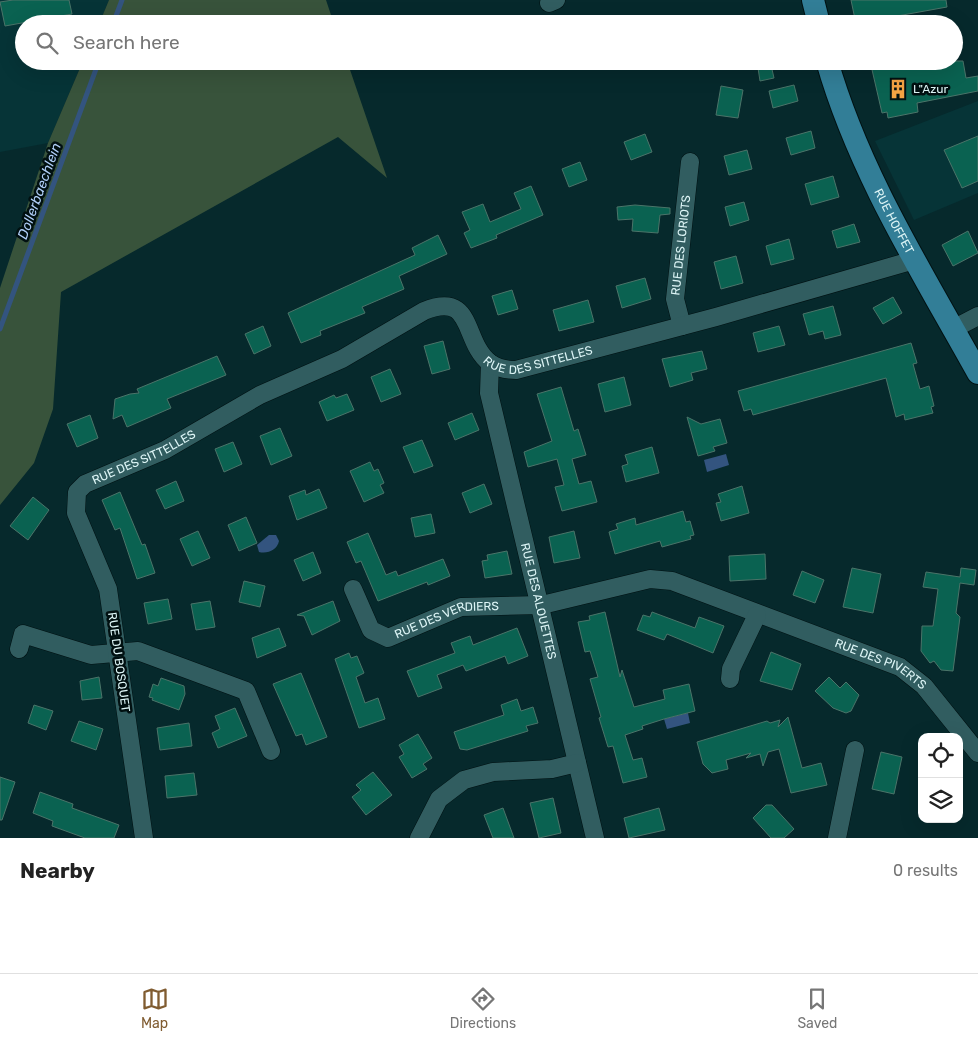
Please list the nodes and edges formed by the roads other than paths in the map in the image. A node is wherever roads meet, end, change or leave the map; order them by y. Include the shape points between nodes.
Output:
1 (814, 0) edge
2 (816, 15) edge
3 (830, 70) edge
4 (690, 162) dead end
5 (914, 260) junction
6 (978, 316) edge
7 (682, 326) junction
8 (954, 329) junction
9 (490, 363) junction
10 (978, 372) edge
11 (77, 492) joint
12 (353, 589) dead end
13 (542, 605) junction
14 (757, 615) junction
15 (19, 649) dead end
16 (117, 653) junction
17 (730, 679) dead end
18 (855, 750) dead end
19 (271, 751) dead end
20 (978, 753) edge
21 (577, 763) junction
22 (144, 838) edge
23 (419, 838) edge
24 (595, 838) edge
25 (837, 838) edge

1 - 2 main road
3 - 5 main road, RUE HOFFET via 865,165
4 - 7 street, RUE DES LORIOTS via 675,299
5 - 7 street, RUE DES SITTELLES
5 - 8 main road, RUE HOFFET
6 - 8 street
7 - 9 street, RUE DES SITTELLES via 516,370
8 - 10 main road, RUE HOFFET
9 - 11 street, RUE DES SITTELLES via 479,349 465,318 450,306 438,305 342,359 260,395 165,450 100,476
9 - 13 street, RUE DES ALOUETTES via 490,393
11 - 16 street, RUE DU BOSQUET via 76,513 108,589
12 - 13 street, RUE DES VERDIERS via 371,630 388,638 461,607
13 - 14 street, RUE DES PIVERTS via 650,579 672,582
13 - 21 street, RUE DES ALOUETTES
14 - 17 street via 731,669
14 - 20 street, RUE DES PIVERTS via 900,667 924,686
15 - 16 street via 23,634 91,655
16 - 19 street via 138,652 246,691
16 - 22 street, RUE DU BOSQUET
18 - 25 street
21 - 23 street via 552,769 493,772 464,780 439,799
21 - 24 street, RUE DES ALOUETTES

